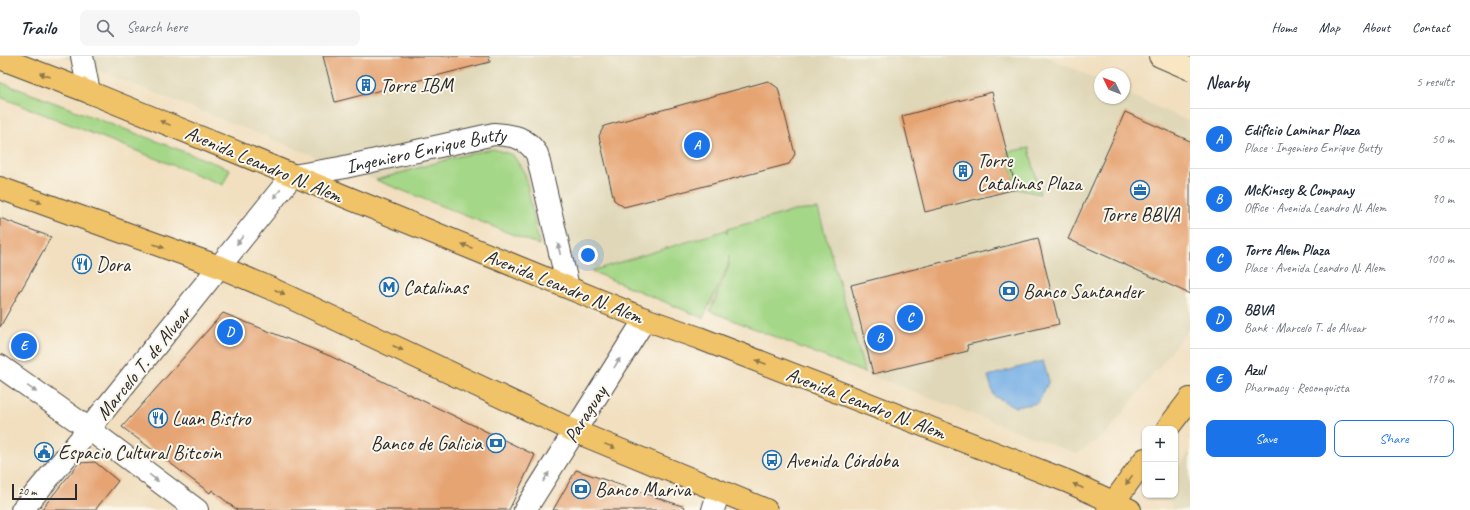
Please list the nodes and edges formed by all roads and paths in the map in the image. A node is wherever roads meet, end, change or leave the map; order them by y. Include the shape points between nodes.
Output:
1 (82, 56) edge
2 (1160, 56) edge
3 (0, 58) edge
4 (1190, 69) edge
5 (89, 92) junction
6 (292, 176) junction
7 (0, 188) edge
8 (220, 267) junction
9 (568, 287) junction
10 (645, 319) junction
11 (0, 366) edge
12 (1190, 399) edge
13 (1169, 426) edge
14 (89, 429) junction
15 (574, 431) junction
16 (1143, 462) edge
17 (716, 500) edge
18 (1117, 507) edge
19 (22, 510) edge
20 (197, 510) edge
21 (525, 510) edge
22 (766, 510) edge

1 - 5 street
2 - 4 main road
5 -> 3 main road, Avenida Leandro N. Alem
6 -> 5 main road, Avenida Leandro N. Alem
6 -> 8 street, Marcelo T. de Alvear
9 -> 6 main road, Avenida Leandro N. Alem
9 -> 6 street, Ingeniero Enrique Butty via 536,154 531,144 522,138 494,134
7 -> 8 main road
8 - 14 street, Marcelo T. de Alvear
8 -> 15 main road
9 - 10 main road, Avenida Leandro N. Alem
15 -> 10 street, Paraguay
18 -> 10 main road, Avenida Leandro N. Alem via 1039,471
11 -> 14 street
12 - 13 main road
14 - 19 street, Marcelo T. de Alvear
14 -> 20 street
15 -> 17 main road
21 -> 15 street, Paraguay
16 -> 18 main road
17 - 22 main road

